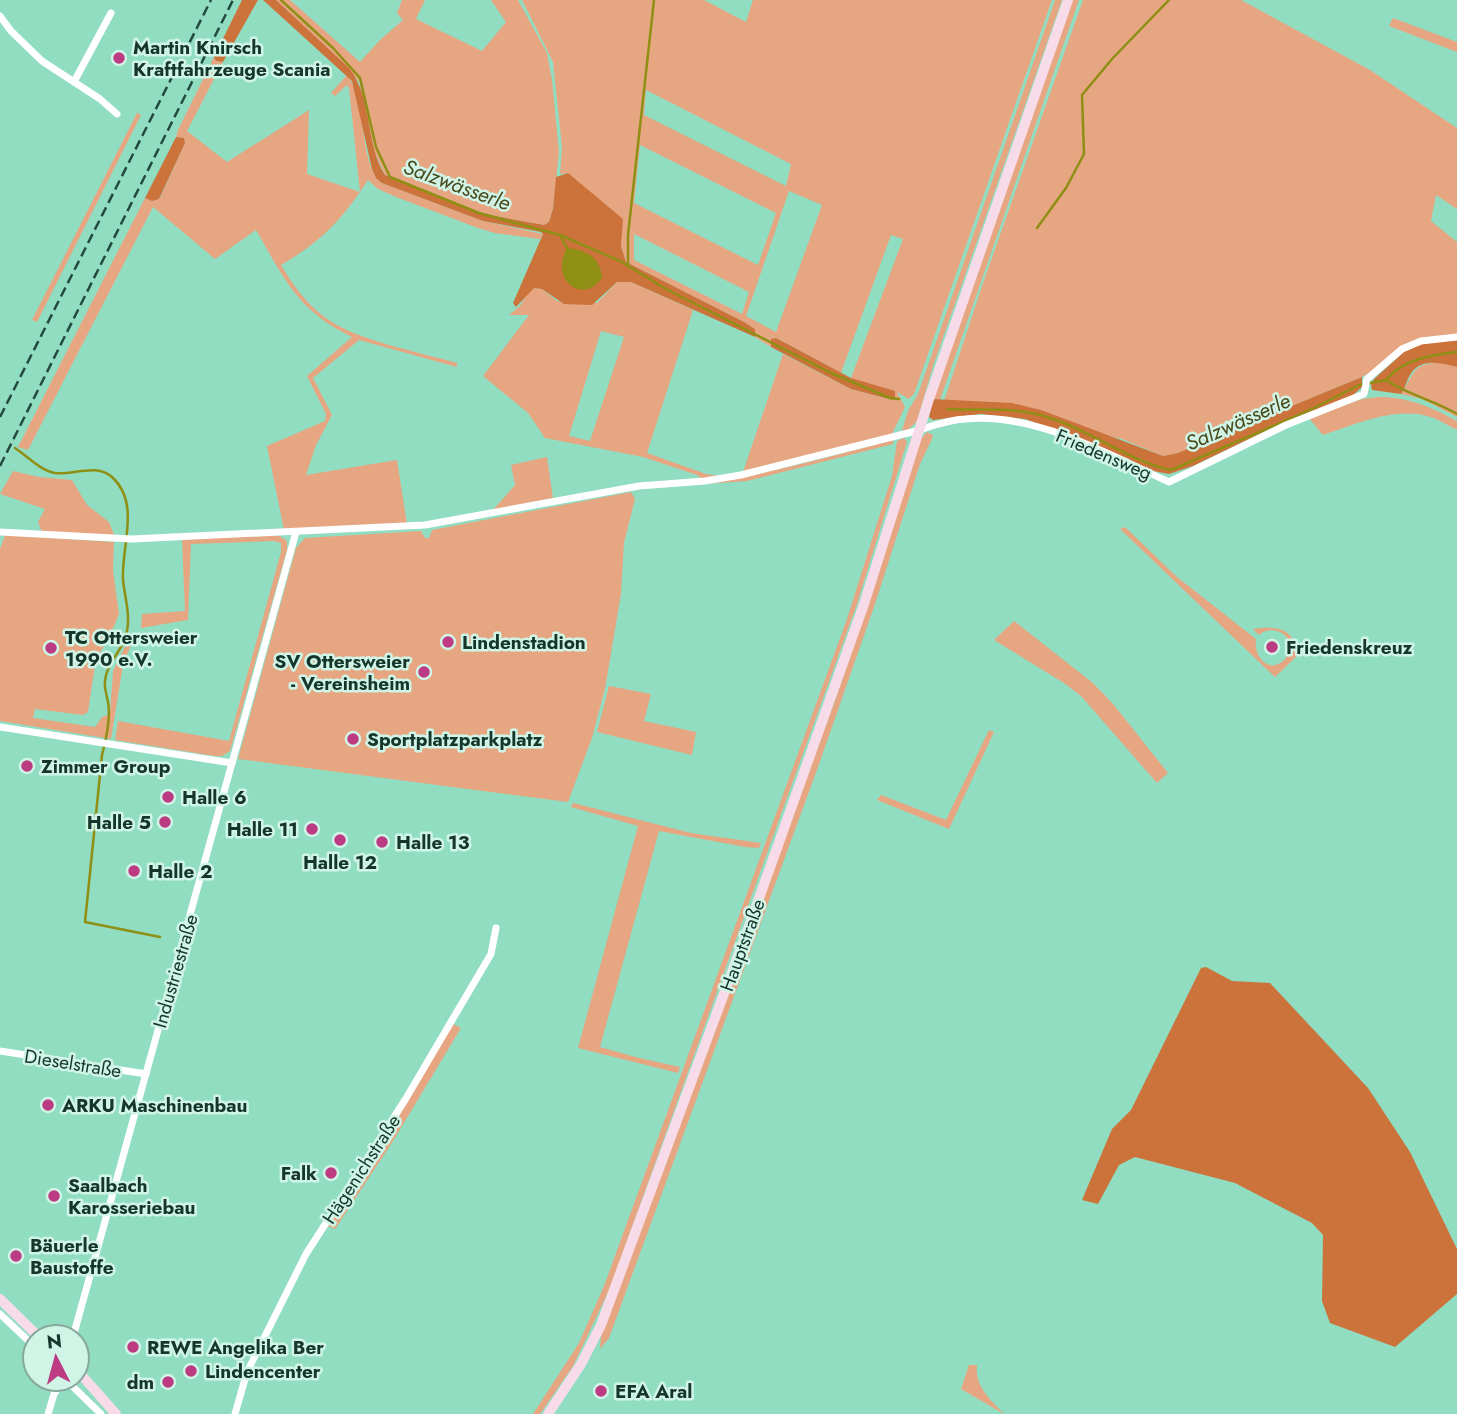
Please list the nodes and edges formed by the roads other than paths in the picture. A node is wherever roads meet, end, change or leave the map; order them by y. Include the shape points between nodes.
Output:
1 (1068, 0) edge
2 (111, 13) dead end
3 (0, 16) edge
4 (75, 80) junction
5 (117, 114) dead end
6 (1457, 337) edge
7 (918, 430) junction
8 (0, 532) edge
9 (296, 533) junction
10 (0, 727) edge
11 (232, 763) junction
12 (496, 928) dead end
13 (0, 1052) edge
14 (146, 1074) junction
15 (0, 1299) edge
16 (0, 1314) edge
17 (25, 1323) edge
18 (76, 1323) edge
19 (21, 1334) edge
20 (91, 1386) edge
21 (91, 1392) edge
22 (55, 1393) edge
23 (79, 1393) edge
24 (48, 1414) edge
25 (101, 1414) edge
26 (116, 1414) edge
27 (235, 1414) edge
28 (548, 1414) edge

1 - 7 street, Hauptstraße
2 - 4 street
3 - 4 street via 42,61
4 - 5 street
6 - 7 street, Friedensweg via 1421,341 1402,349 1367,379 1364,394 1286,425 1169,482 1026,422 964,419
7 - 9 street, Friedensweg via 729,477 639,486 425,525
7 - 28 street, Hauptstraße via 864,604 624,1266 591,1346
8 - 9 street, Friedensweg via 132,540
9 - 11 street, Industriestraße
10 - 11 street
11 - 14 street, Industriestraße
12 - 27 street, Hägenichstraße via 491,954 290,1281 247,1372
13 - 14 street, Dieselstraße
14 - 18 street, Industriestraße
15 - 17 street
16 - 19 street
20 - 26 street
21 - 26 street
22 - 24 street
23 - 25 street

